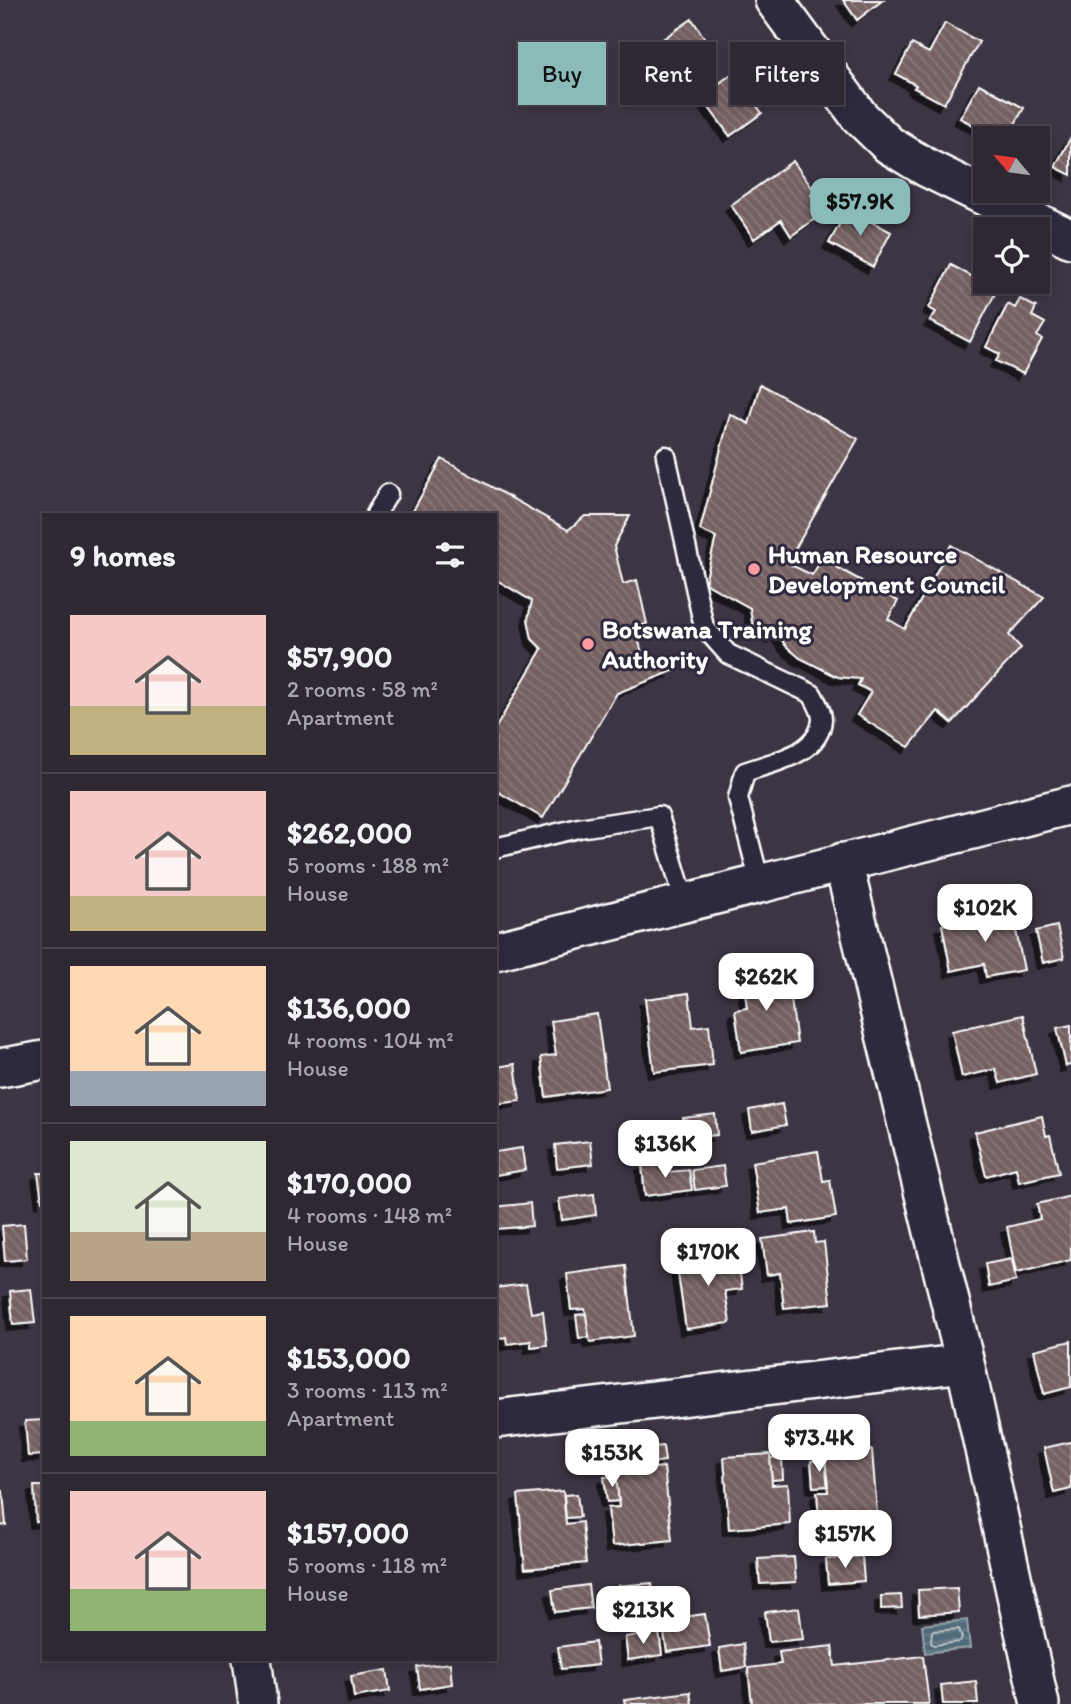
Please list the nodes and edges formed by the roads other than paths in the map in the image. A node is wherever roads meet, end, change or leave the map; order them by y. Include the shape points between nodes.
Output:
1 (774, 0) edge
2 (1071, 239) edge
3 (666, 456) dead end
4 (388, 494) dead end
5 (377, 513) edge
6 (1071, 805) edge
7 (497, 848) edge
8 (843, 862) junction
9 (760, 883) junction
10 (685, 902) junction
11 (497, 950) edge
12 (42, 1060) edge
13 (0, 1069) edge
14 (965, 1363) junction
15 (497, 1419) edge
16 (252, 1661) edge
17 (258, 1704) edge
18 (1040, 1704) edge

1 - 2 street via 859,116 890,145
3 - 9 lane via 704,626 728,654 813,694 822,717 819,735 804,751 745,772 738,798
4 - 5 lane
6 - 8 street
7 - 10 lane via 579,828 659,816
8 - 9 street
8 - 14 street
9 - 10 street
10 - 11 street
12 - 13 street
14 - 15 street
14 - 18 street
16 - 17 street

